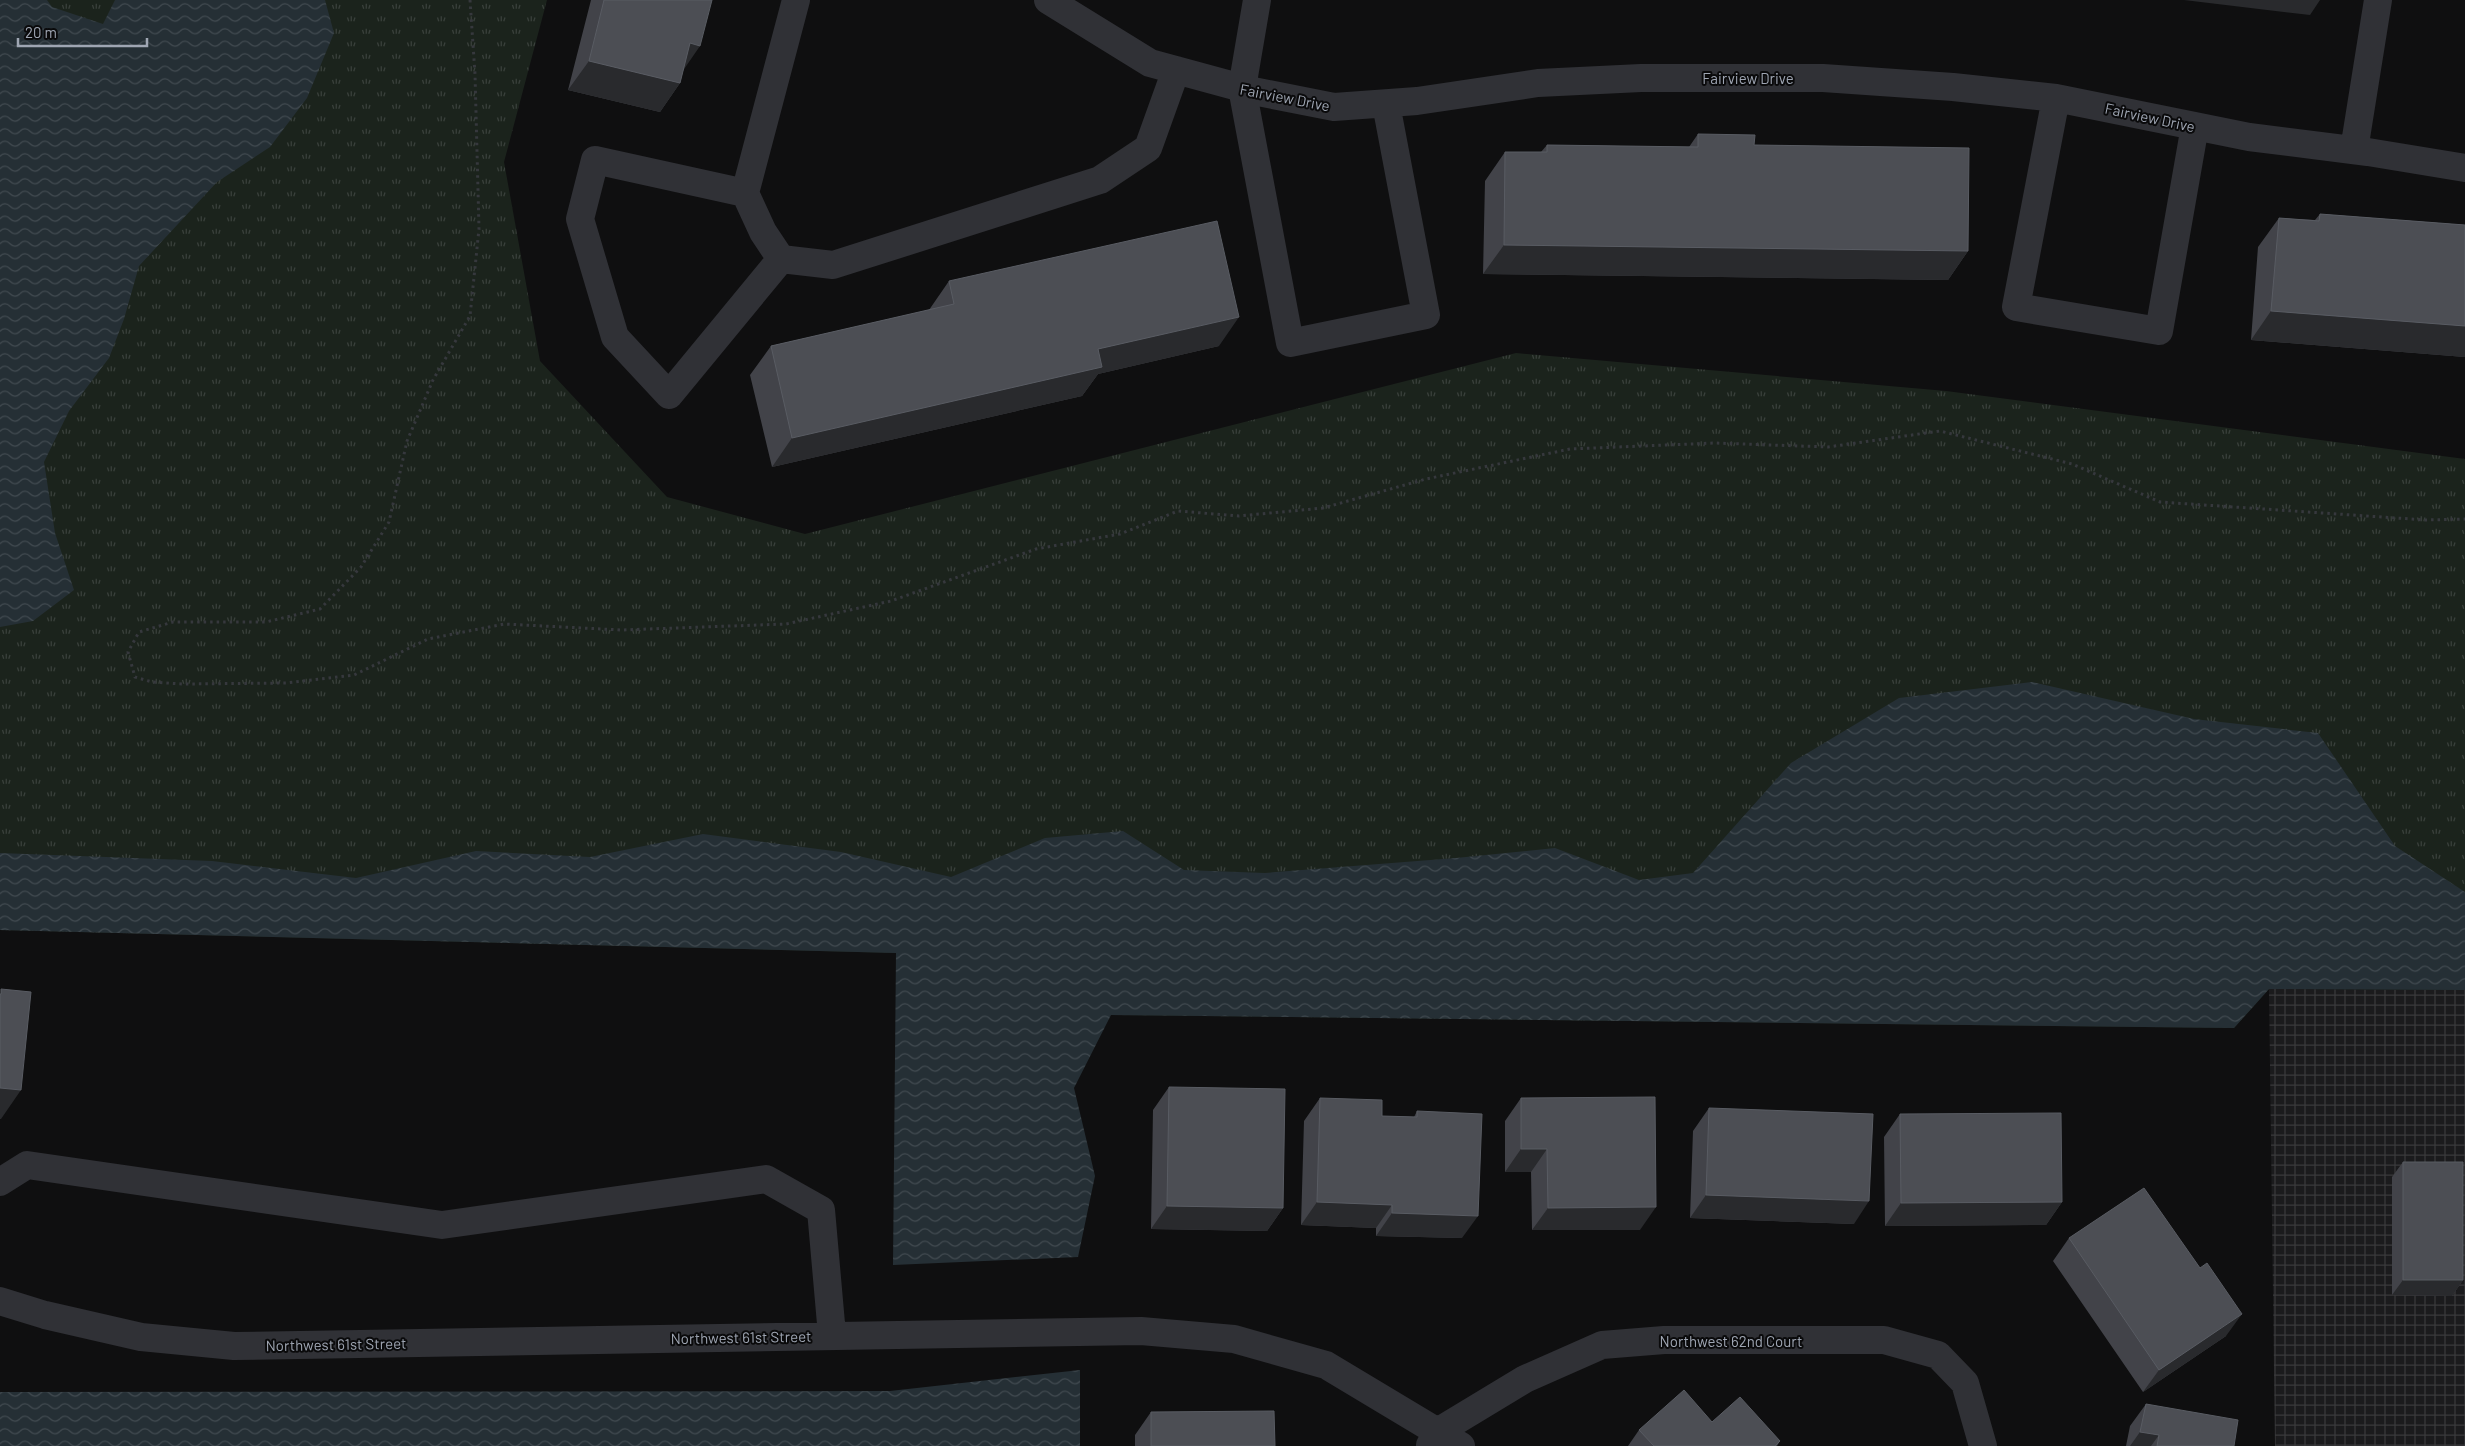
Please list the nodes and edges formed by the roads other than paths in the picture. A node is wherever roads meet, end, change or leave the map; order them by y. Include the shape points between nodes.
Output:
1 (796, 0) edge
2 (1048, 0) edge
3 (1257, 0) edge
4 (2378, 0) edge
5 (1176, 70) junction
6 (1242, 88) junction
7 (2056, 98) junction
8 (1386, 104) junction
9 (2195, 126) junction
10 (2354, 150) junction
11 (2465, 168) edge
12 (745, 193) junction
13 (781, 259) junction
14 (0, 1182) edge
15 (0, 1301) edge
16 (832, 1335) junction
17 (1443, 1441) edge
18 (1982, 1446) edge

1 - 12 street
2 - 5 street, Fairview Drive via 1150,63
3 - 6 street
4 - 10 street
5 - 6 street, Fairview Drive
5 - 13 street via 1148,148 1100,180 833,265
6 - 8 street, Fairview Drive via 1334,107
6 - 8 street via 1290,343 1426,315
7 - 8 street, Fairview Drive via 1823,78 1641,78 1538,83
7 - 9 street, Fairview Drive
7 - 9 street via 2016,307 2159,331
9 - 10 street, Fairview Drive via 2249,137
10 - 11 street, Fairview Drive
12 - 13 street via 763,232
12 - 13 street via 595,160 580,219 615,338 669,395
14 - 16 street via 27,1165 442,1225 766,1180 821,1210
15 - 16 street, Northwest 61st Street via 141,1337 234,1346
16 - 17 street, Northwest 61st Street via 1141,1331 1234,1339 1326,1365
17 - 18 street, Northwest 62nd Court via 1525,1379 1602,1345 1664,1340 1884,1340 1938,1355 1965,1383

